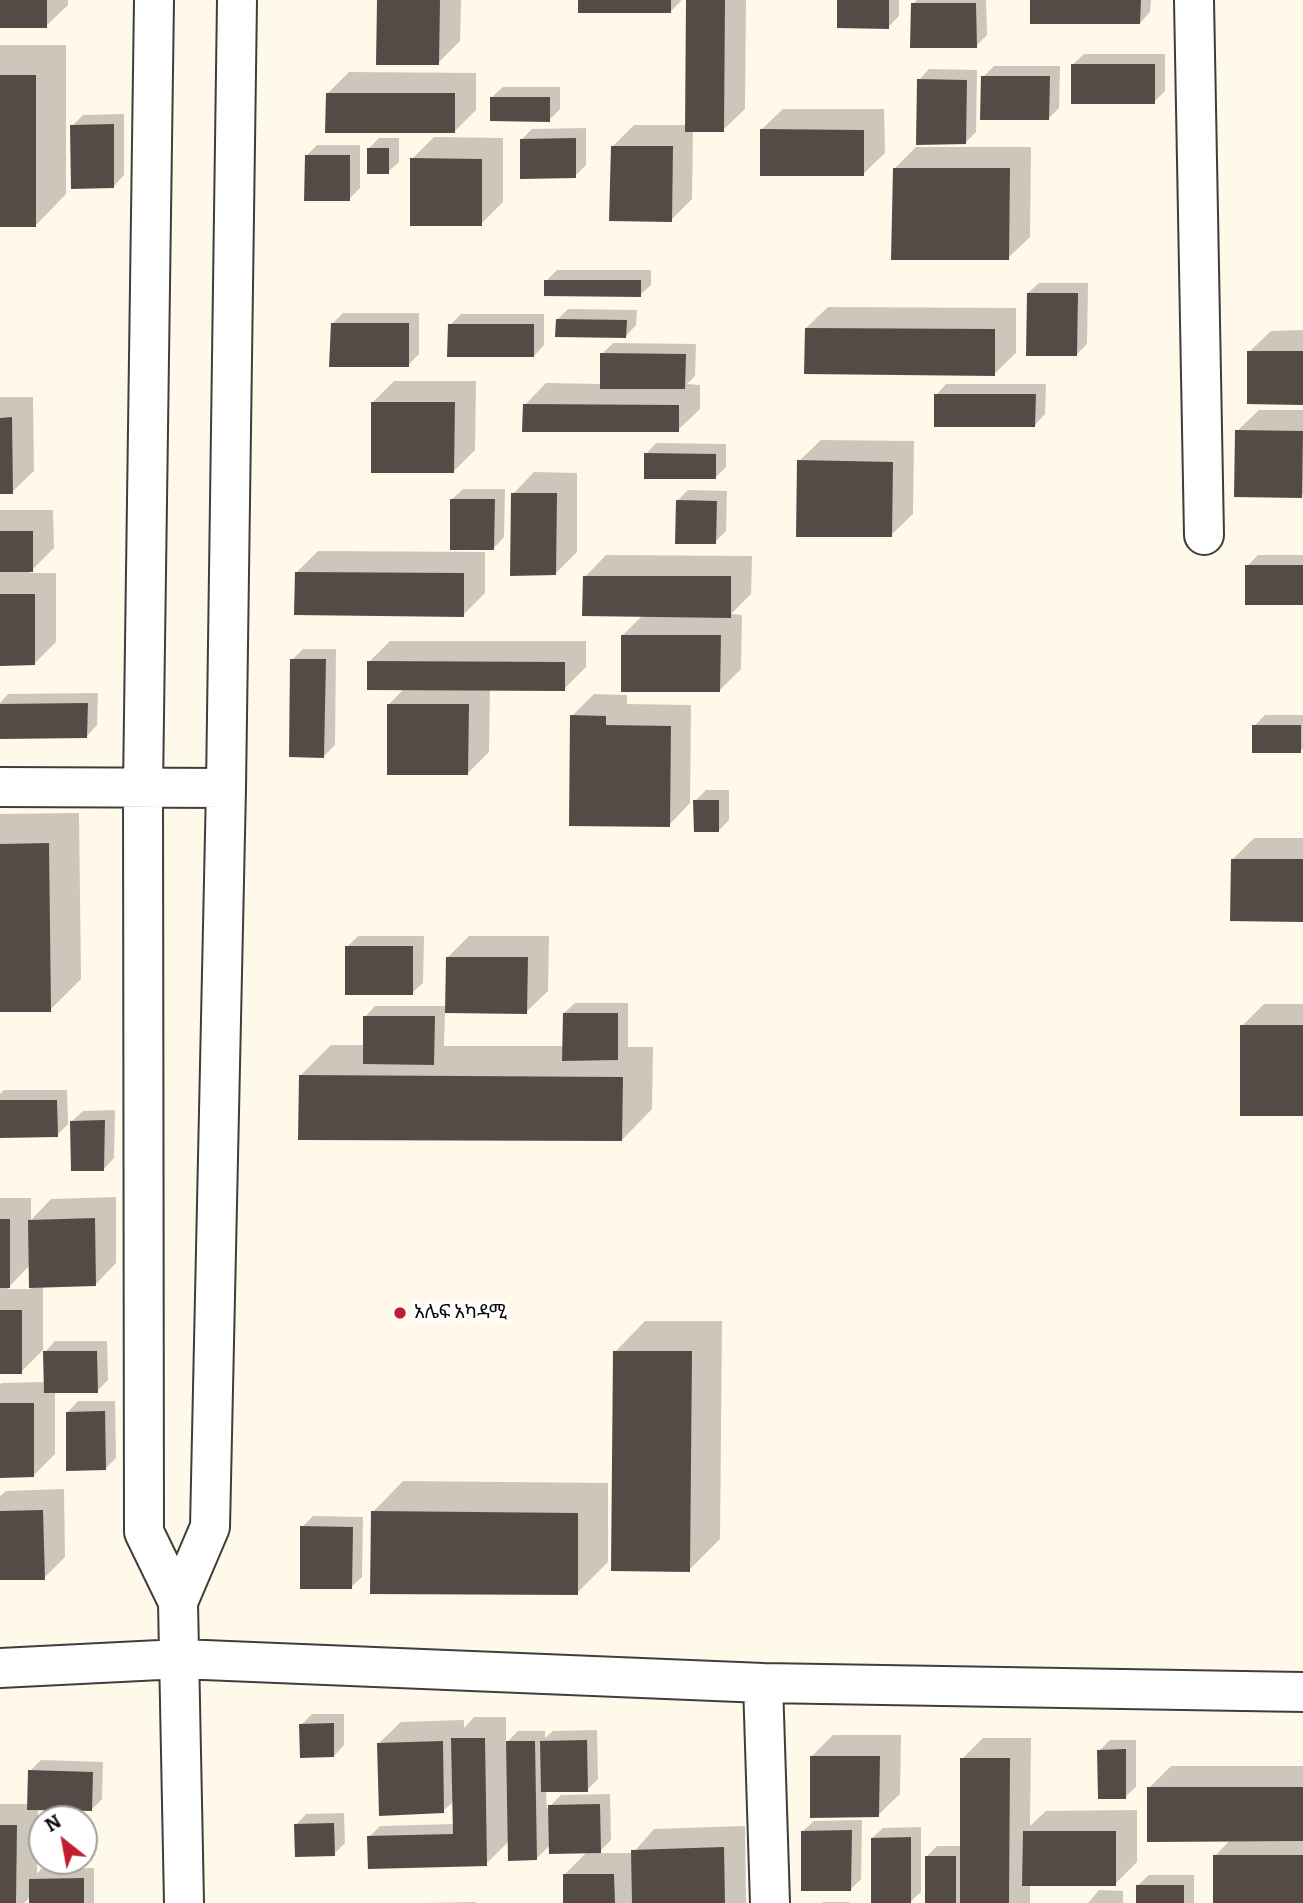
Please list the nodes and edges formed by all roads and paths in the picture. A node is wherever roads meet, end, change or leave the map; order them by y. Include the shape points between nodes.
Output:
1 (154, 0) edge
2 (237, 0) edge
3 (1194, 0) edge
4 (1204, 535) dead end
5 (0, 788) edge
6 (142, 788) junction
7 (226, 788) junction
8 (178, 1602) junction
9 (180, 1659) junction
10 (0, 1668) edge
11 (764, 1683) junction
12 (1303, 1692) edge
13 (184, 1903) edge
14 (770, 1903) edge

1 - 6 street
2 - 7 street
3 - 4 street
5 - 6 street
6 - 7 street
6 - 8 street via 144,1532
7 - 8 street via 209,1527
8 - 9 street
9 - 10 street
9 - 11 street
9 - 13 street
11 - 12 street
11 - 14 street

